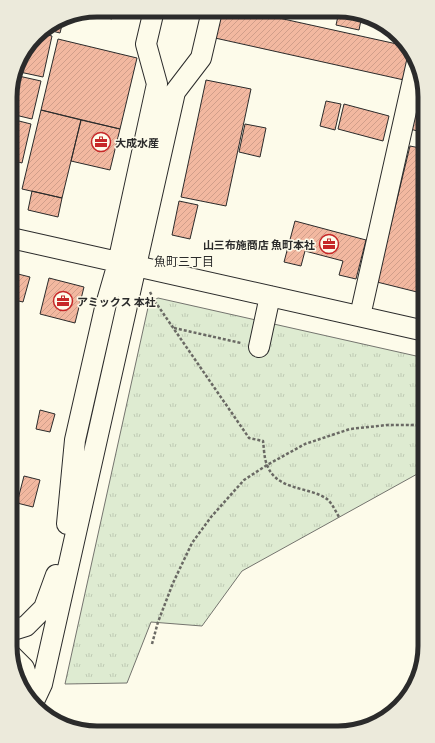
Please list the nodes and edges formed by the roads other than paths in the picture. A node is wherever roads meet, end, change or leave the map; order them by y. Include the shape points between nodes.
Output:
1 (152, 17) edge
2 (211, 17) edge
3 (414, 73) edge
4 (17, 240) edge
5 (127, 265) junction
6 (270, 296) junction
7 (360, 316) junction
8 (418, 329) edge
9 (259, 347) road end
10 (17, 629) edge
11 (19, 663) edge
12 (31, 690) edge
13 (36, 697) edge

1 - 5 street via 146,44 157,84
2 - 5 street via 201,58 175,92
3 - 7 street
4 - 5 street
5 - 6 street
5 - 10 street via 104,308 75,440 69,518 54,580 44,608 26,626
5 - 13 street via 42,684
6 - 7 street
6 - 9 street
7 - 8 street
11 - 12 street via 24,668

